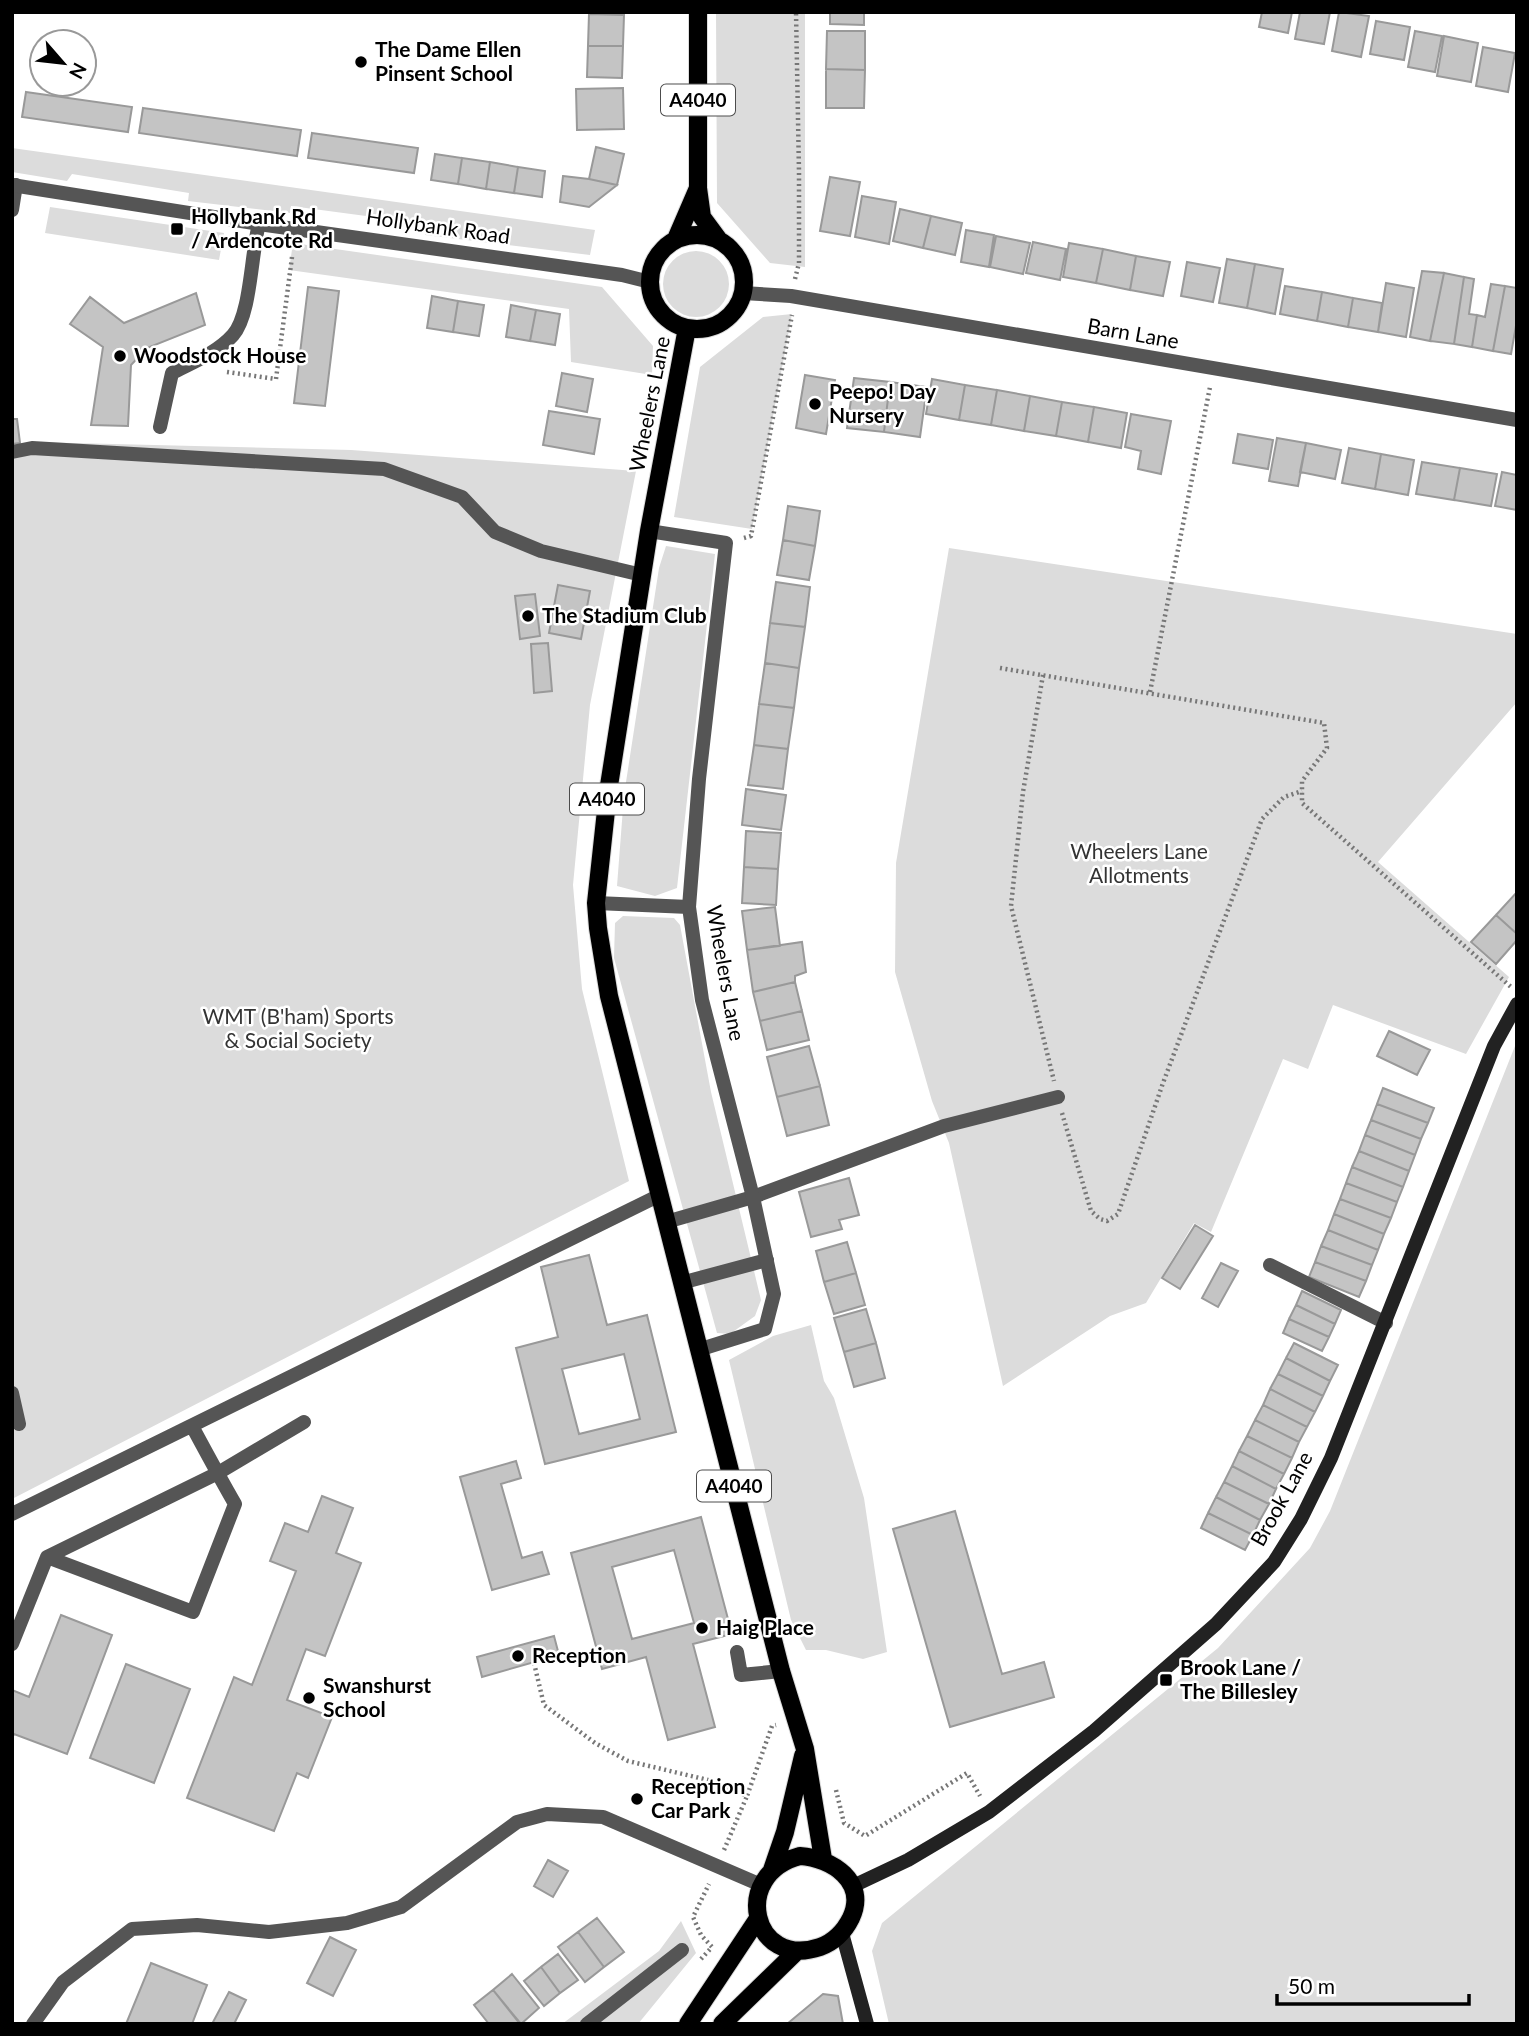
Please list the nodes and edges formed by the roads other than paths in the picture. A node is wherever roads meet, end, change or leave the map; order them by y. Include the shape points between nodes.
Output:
1 (698, 12) edge
2 (14, 185) edge
3 (698, 188) junction
4 (12, 209) edge
5 (259, 224) junction
6 (676, 239) junction
7 (719, 240) junction
8 (650, 282) junction
9 (743, 293) junction
10 (687, 328) junction
11 (1517, 420) edge
12 (160, 428) dead end
13 (12, 452) edge
14 (649, 530) junction
15 (642, 575) junction
16 (596, 903) junction
17 (689, 907) junction
18 (1517, 1003) edge
19 (1058, 1097) road end
20 (660, 1195) junction
21 (753, 1197) junction
22 (666, 1222) junction
23 (767, 1260) junction
24 (1270, 1265) dead end
25 (681, 1283) junction
26 (1386, 1323) junction
27 (698, 1350) junction
28 (12, 1393) edge
29 (304, 1422) dead end
30 (19, 1424) dead end
31 (192, 1426) junction
32 (218, 1473) junction
33 (12, 1514) edge
34 (47, 1556) junction
35 (12, 1644) edge
36 (737, 1652) dead end
37 (781, 1671) junction
38 (805, 1749) junction
39 (823, 1859) junction
40 (772, 1870) junction
41 (761, 1885) junction
42 (853, 1885) junction
43 (757, 1920) junction
44 (842, 1933) junction
45 (682, 1950) dead end
46 (797, 1951) junction
47 (33, 2024) edge
48 (587, 2024) edge
49 (688, 2024) edge
50 (722, 2024) edge
51 (867, 2024) edge

1 - 3 main road, A4040
2 - 4 street
2 - 5 street, Hollybank Road
3 - 6 main road, A4040
3 - 7 main road, A4040 via 702,217
5 - 8 street, Hollybank Road
5 - 12 street via 245,312 234,334 212,352 172,373
6 - 7 main road via 697,235
6 - 8 main road via 662,250
7 - 9 main road via 742,268
8 - 10 main road via 665,316
9 - 10 main road via 722,321
9 - 11 street, Barn Lane via 790,296
10 - 14 main road, Wheelers Lane / A4040
13 - 15 street via 32,448 384,469 462,497 495,532 541,551
14 - 15 main road, Wheelers Lane / A4040
14 - 17 street, Wheelers Lane via 726,543
15 - 16 main road, Wheelers Lane / A4040 via 608,792
16 - 17 street
16 - 20 main road, Wheelers Lane / A4040 via 609,996
17 - 21 street, Wheelers Lane via 702,1000
18 - 26 main road, Brook Lane via 1494,1046
19 - 21 street via 944,1126
20 - 22 main road, Wheelers Lane / A4040
20 - 31 street
21 - 22 street
21 - 23 street, Wheelers Lane
22 - 25 main road, Wheelers Lane / A4040
23 - 25 street
23 - 27 street, Wheelers Lane via 774,1294 765,1329
24 - 26 street
25 - 27 main road, Wheelers Lane / A4040
26 - 42 main road, Brook Lane via 1301,1519 1274,1562 1216,1625 1094,1731 989,1812 908,1860
27 - 37 main road, Wheelers Lane / A4040
28 - 30 street
29 - 32 street
31 - 32 street
31 - 33 street
32 - 34 street
32 - 34 street via 235,1504 193,1612
34 - 35 street
36 - 37 street via 741,1675
37 - 38 main road, Wheelers Lane / A4040
38 - 39 main road, Wheelers Lane / A4040
38 - 40 main road, Wheelers Lane / A4040
39 - 40 main road via 800,1856
39 - 42 main road via 838,1867
40 - 41 main road
41 - 43 main road
41 - 47 street via 603,1817 547,1814 517,1822 401,1907 347,1923 269,1931 197,1925 132,1930 63,1982
42 - 44 main road via 852,1916
43 - 46 main road via 781,1947
43 - 49 main road
44 - 46 main road via 827,1944
44 - 51 main road
45 - 48 street
46 - 50 main road

